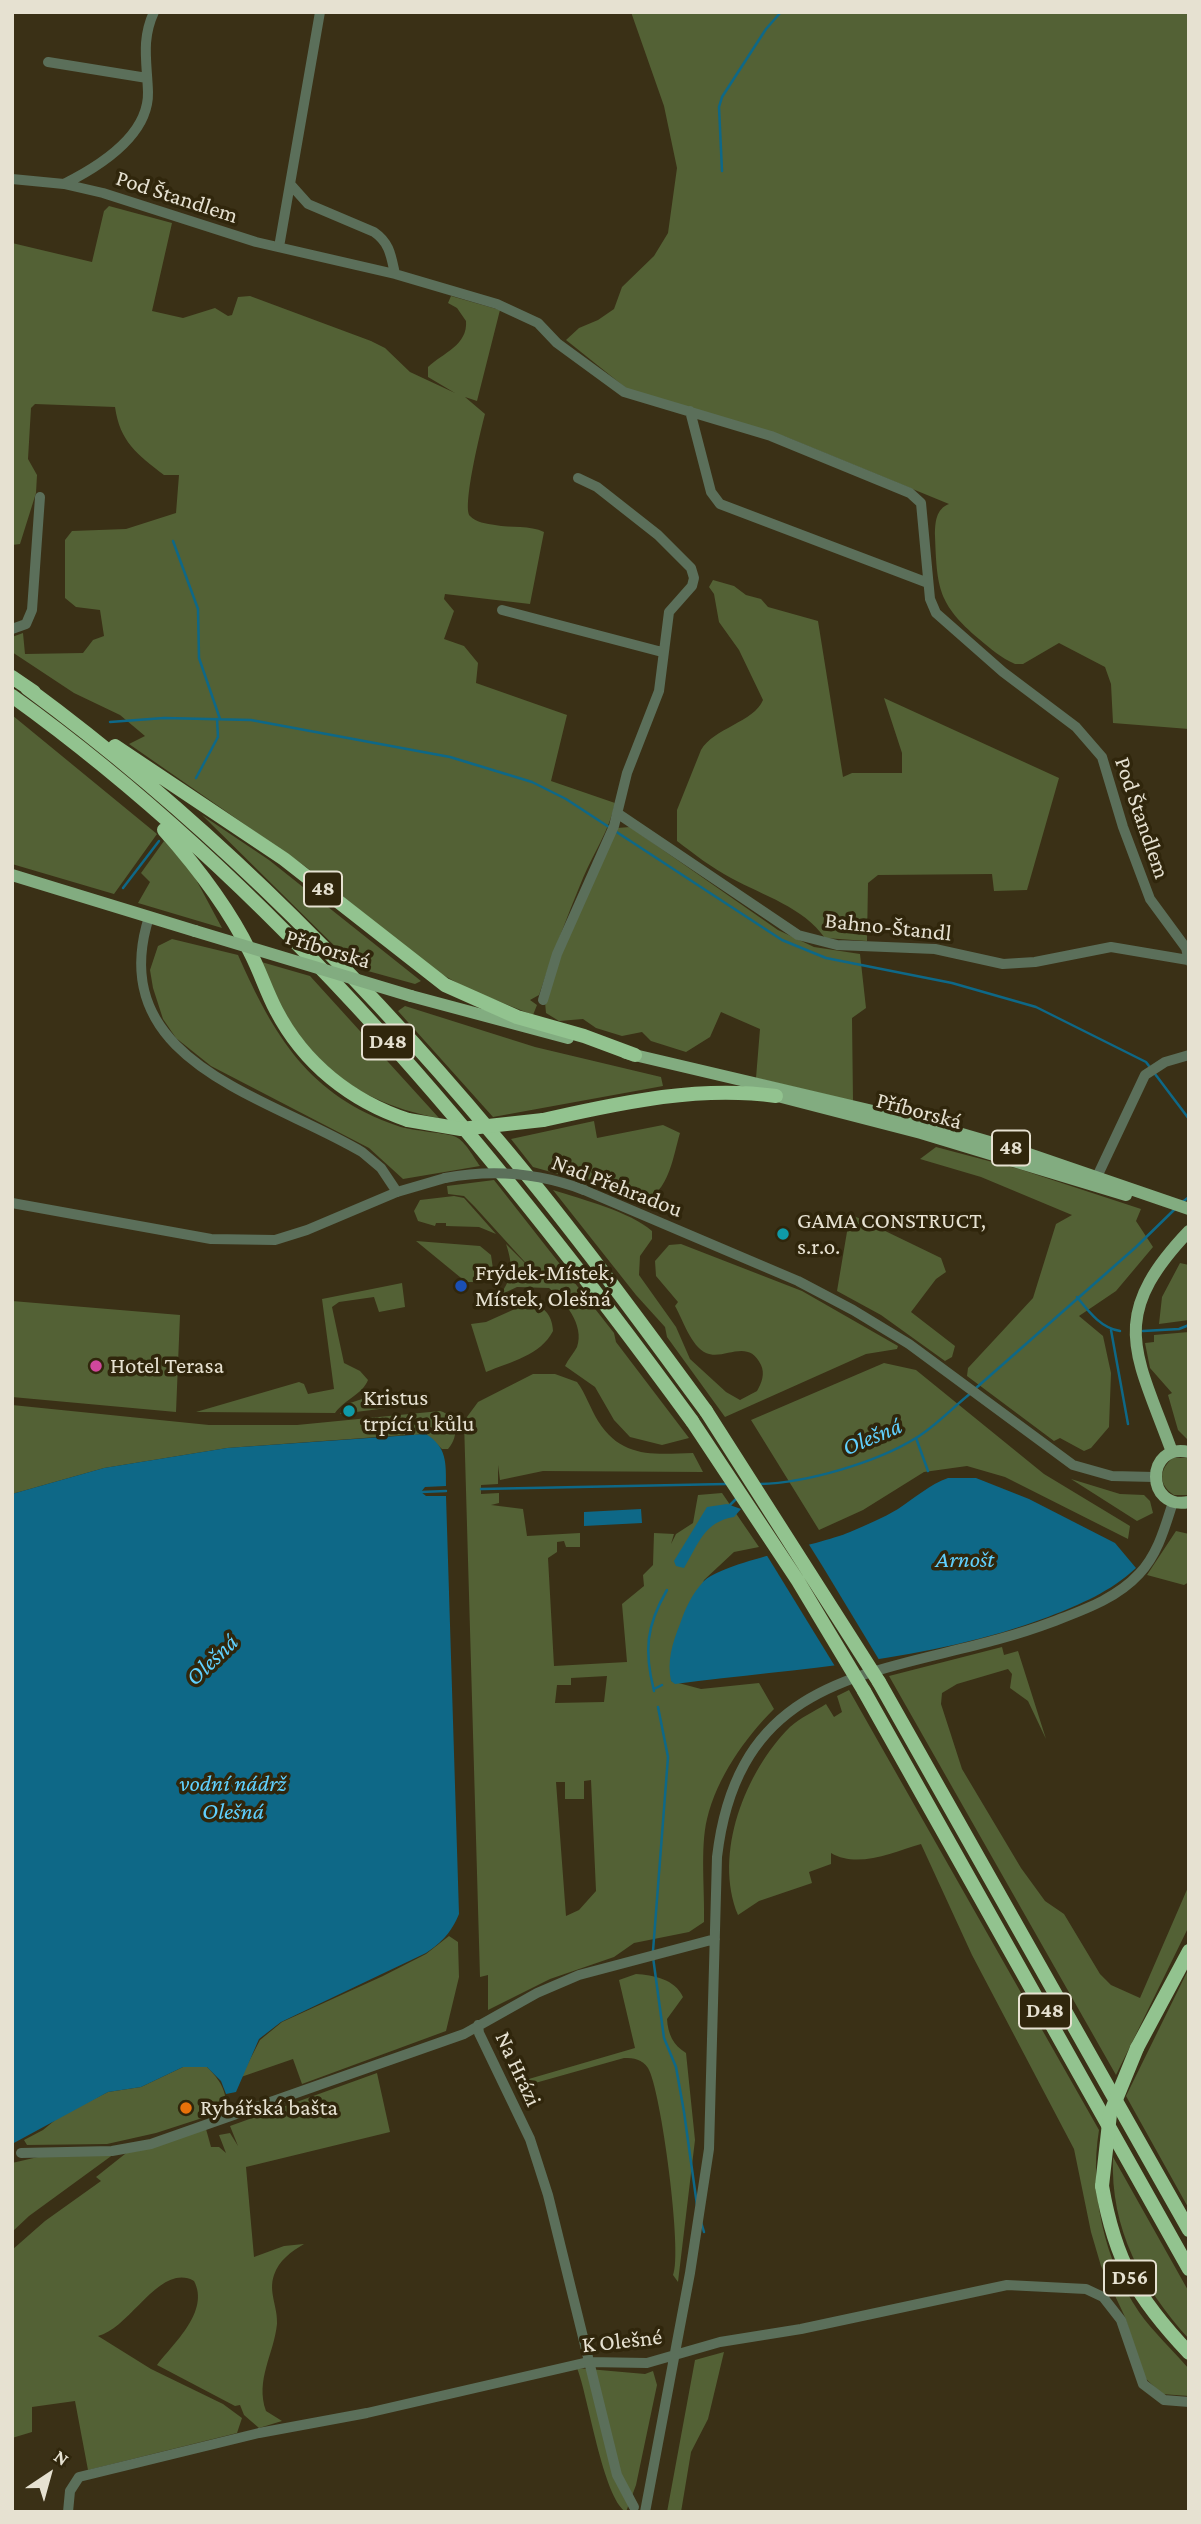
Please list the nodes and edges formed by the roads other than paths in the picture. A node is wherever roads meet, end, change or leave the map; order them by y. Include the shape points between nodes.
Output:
1 (154, 12) edge
2 (320, 12) edge
3 (48, 62) dead end
4 (147, 78) junction
5 (12, 179) edge
6 (64, 184) junction
7 (291, 185) junction
8 (279, 247) junction
9 (395, 274) junction
10 (690, 411) junction
11 (579, 478) dead end
12 (40, 497) dead end
13 (928, 583) junction
14 (502, 610) dead end
15 (12, 629) edge
16 (662, 652) junction
17 (12, 677) edge
18 (27, 688) junction
19 (12, 696) edge
20 (92, 757) junction
21 (617, 813) junction
22 (12, 876) edge
23 (149, 917) junction
24 (1189, 961) edge
25 (543, 1000) dead end
26 (635, 1055) junction
27 (1189, 1055) edge
28 (776, 1096) junction
29 (1095, 1181) junction
30 (1126, 1191) junction
31 (397, 1192) junction
32 (12, 1203) edge
33 (1189, 1209) edge
34 (1189, 1217) edge
35 (1189, 1231) edge
36 (1172, 1452) junction
37 (1189, 1452) edge
38 (1154, 1477) junction
39 (1173, 1502) junction
40 (1189, 1502) edge
41 (715, 1939) junction
42 (1189, 1951) edge
43 (478, 2025) junction
44 (21, 2153) dead end
45 (1189, 2231) edge
46 (1189, 2269) edge
47 (1189, 2353) edge
48 (673, 2355) junction
49 (587, 2362) junction
50 (1187, 2403) edge
51 (634, 2507) dead end
52 (68, 2512) edge
53 (645, 2512) edge

1 - 4 street, Pod Štandlem via 145,31
2 - 7 street
3 - 4 street
4 - 6 street, Pod Štandlem via 143,113 122,147 97,168
5 - 6 street, Pod Štandlem
6 - 8 street, Pod Štandlem
7 - 8 street
7 - 9 street via 308,204 384,239
8 - 9 street, Pod Štandlem
9 - 10 street, Pod Štandlem via 497,304 538,323 556,343 624,392
10 - 13 street via 712,492 720,504
10 - 13 street, Pod Štandlem via 771,436 910,493 921,503
11 - 16 street via 615,500 691,568 692,586 669,611
12 - 15 street via 32,610 26,624
13 - 24 street, Pod Štandlem via 936,613 1076,727 1102,757 1150,899 1186,948
14 - 16 street
16 - 21 street via 659,691 626,773
17 - 18 highway, D48
18 - 26 highway, 48 via 284,859 445,985 517,1017
18 - 45 highway, D48, bridge via 184,815 307,933 414,1043 574,1234 706,1411 879,1682
19 - 20 highway, D48
20 - 28 highway, bridge via 156,820 214,892 251,953 280,1017 305,1054 352,1094 408,1120 461,1129 697,1093
20 - 46 highway, D48, bridge via 235,885 419,1074 594,1287 692,1421 791,1569 864,1691
21 - 24 street, Bahno-Štandl via 798,935 824,942 935,949 1003,964 1111,947
21 - 25 street via 557,954
22 - 23 main road, Příborská
23 - 26 main road, Příborská, bridge via 411,996
23 - 31 street via 141,949 145,995 152,1016 171,1042 206,1070 362,1152 381,1168
26 - 28 main road, Příborská / 48
26 - 29 main road, Příborská / 48 via 924,1123
27 - 29 street via 1165,1062 1145,1075
28 - 29 main road, Příborská / 48
29 - 30 main road, Příborská / 48
30 - 33 main road, Příborská / 48
30 - 34 main road, Příborská / 48
31 - 32 street, Nad Přehradou via 275,1240 211,1239
31 - 38 street, Nad Přehradou, bridge via 479,1173 514,1173 584,1190 826,1295 880,1325 1073,1465 1112,1476
35 - 36 main road via 1149,1278 1134,1327 1137,1358
36 - 37 main road
36 - 38 main road via 1158,1462
38 - 39 main road via 1160,1493
39 - 40 main road
39 - 41 street via 1147,1564 1098,1604 1006,1638 835,1684 811,1696 772,1728 745,1765 721,1825
41 - 43 street via 579,1975
41 - 48 street via 709,2149
42 - 47 highway, D56, bridge via 1137,2048 1110,2114 1102,2186 1108,2222 1128,2275
43 - 44 street, Na Hrázi via 464,2034 151,2144 112,2151
43 - 49 street, Na Hrázi via 530,2139 548,2195
48 - 49 street, K Olešné via 647,2362
48 - 50 street, K Olešné via 1007,2285 1077,2288 1095,2292 1114,2308 1147,2389 1164,2400
48 - 53 street
49 - 51 street, Na Hrázi via 617,2475
49 - 52 street, K Olešné via 79,2477 70,2491

